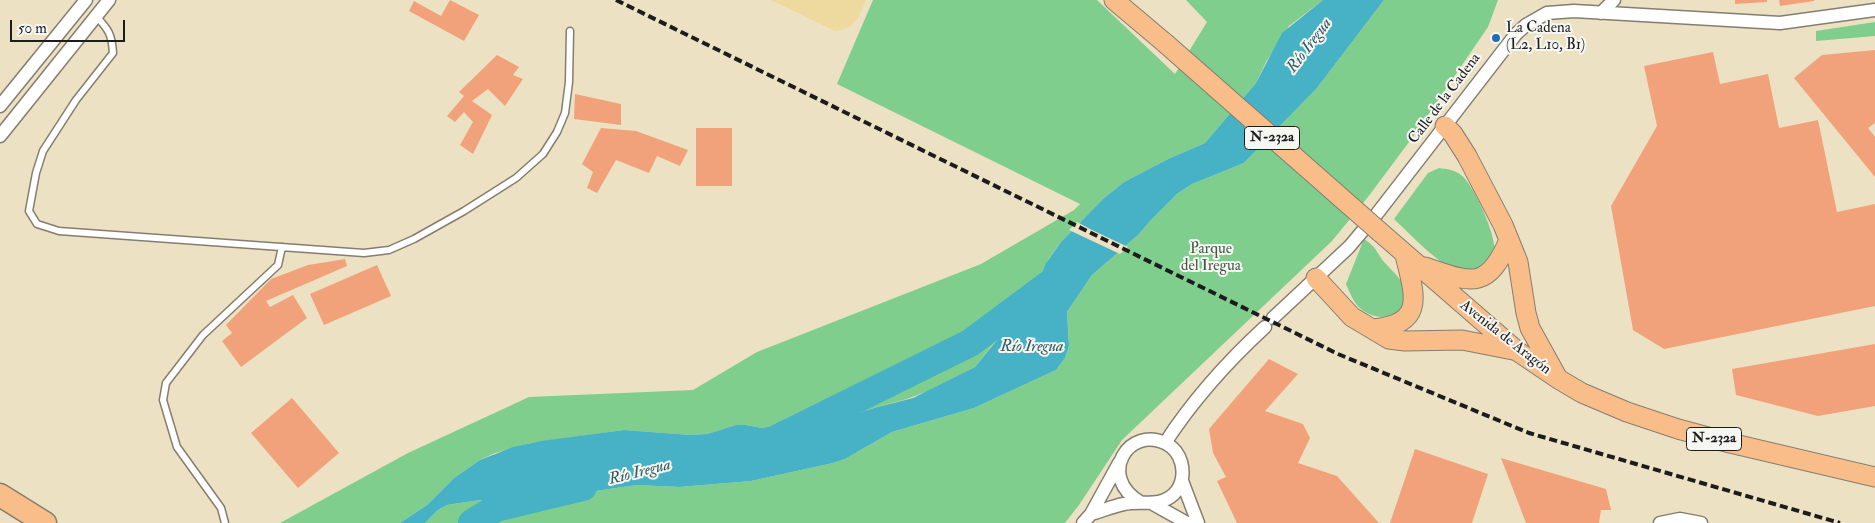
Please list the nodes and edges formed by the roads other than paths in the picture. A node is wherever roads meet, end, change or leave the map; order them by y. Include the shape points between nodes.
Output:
1 (86, 0) edge
2 (109, 0) edge
3 (1114, 0) edge
4 (1127, 0) edge
5 (1614, 0) edge
6 (1875, 10) edge
7 (1601, 13) junction
8 (96, 16) junction
9 (570, 31) dead end
10 (1164, 43) junction
11 (0, 106) edge
12 (1445, 126) junction
13 (0, 136) edge
14 (1509, 240) junction
15 (282, 247) junction
16 (1410, 259) junction
17 (1316, 278) junction
18 (1373, 329) junction
19 (1517, 351) junction
20 (1560, 380) junction
21 (1165, 443) junction
22 (1120, 462) junction
23 (1875, 477) edge
24 (1182, 482) junction
25 (0, 495) edge
26 (1147, 503) junction
27 (1087, 519) edge
28 (45, 523) edge
29 (225, 523) edge
30 (1187, 523) edge
31 (1198, 523) edge
32 (1660, 523) edge
33 (1701, 523) edge

1 - 11 street
2 - 8 street
3 - 10 main road, N-232a
4 - 10 main road, N-232a
5 - 7 street
6 - 7 street, Calle de la Cadena via 1780,23
7 - 12 street, Calle de la Cadena via 1547,13 1526,25
8 - 13 street
8 - 15 lane via 112,38 113,52 43,151 29,211 37,224 59,231
9 - 15 lane via 565,113 543,154 516,178 464,211 389,250 364,253
10 - 16 main road, N-232a, bridge
12 - 14 main road via 1475,171
12 - 17 street, Calle de la Cadena via 1376,215
14 - 16 main road via 1492,270 1476,280 1454,277
14 - 20 main road via 1518,262 1530,328
15 - 29 lane via 278,265 203,335 166,384 163,400 177,447 221,508
16 - 18 main road via 1414,294 1412,308 1406,318 1394,326
16 - 19 main road, Avenida de Aragón / N-232a
17 - 18 main road via 1345,311
17 - 21 street, Calle de la Cadena via 1238,352 1196,400
18 - 19 main road via 1395,340 1462,340
19 - 20 main road, Avenida de Aragón / N-232a
20 - 23 main road, Avenida de Aragón / N-232a via 1604,403 1653,422
21 - 22 street via 1147,440 1136,443
21 - 24 street via 1179,456 1183,468
22 - 26 street via 1122,486 1130,496
22 - 27 street
24 - 26 street via 1166,500
24 - 31 street
25 - 28 highway
26 - 27 street via 1124,504
26 - 30 street
32 - 33 street via 1680,519

